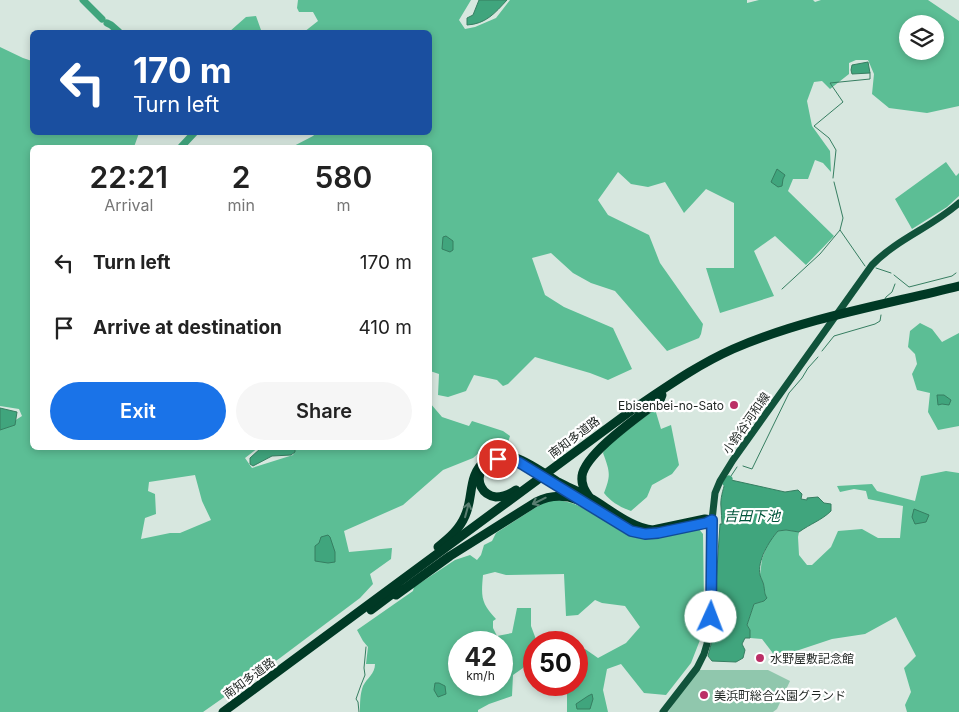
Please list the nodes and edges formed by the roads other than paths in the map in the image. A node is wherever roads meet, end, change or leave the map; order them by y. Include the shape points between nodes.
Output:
1 (959, 203) edge
2 (959, 286) edge
3 (959, 292) edge
4 (833, 320) junction
5 (662, 395) junction
6 (553, 470) junction
7 (538, 481) junction
8 (588, 500) junction
9 (712, 520) junction
10 (385, 592) junction
11 (365, 615) junction
12 (224, 712) edge
13 (232, 712) edge
14 (663, 712) edge

1 - 9 main road, 小鈴谷河和線 via 895,246 869,270 733,460 715,493
2 - 4 highway, 南知多道路
3 - 4 highway, 南知多道路
4 - 5 highway, 南知多道路 via 757,345 700,372
4 - 6 highway, 南知多道路 via 787,329 755,340 694,369 632,410
5 - 6 highway, 南知多道路
5 - 8 highway via 588,463 582,477
6 - 7 highway
7 - 8 highway via 500,497 482,489 479,480 484,466 490,462 513,460
7 - 10 highway, 南知多道路
7 - 11 highway, 南知多道路
8 - 9 highway via 631,531 645,534
10 -> 8 highway via 453,535 466,514 474,474 489,458 514,457
8 -> 11 highway via 550,496 536,502
9 - 14 main road, 小鈴谷河和線 via 712,599 707,644 696,668
10 - 12 highway, 南知多道路
11 - 13 highway, 南知多道路

